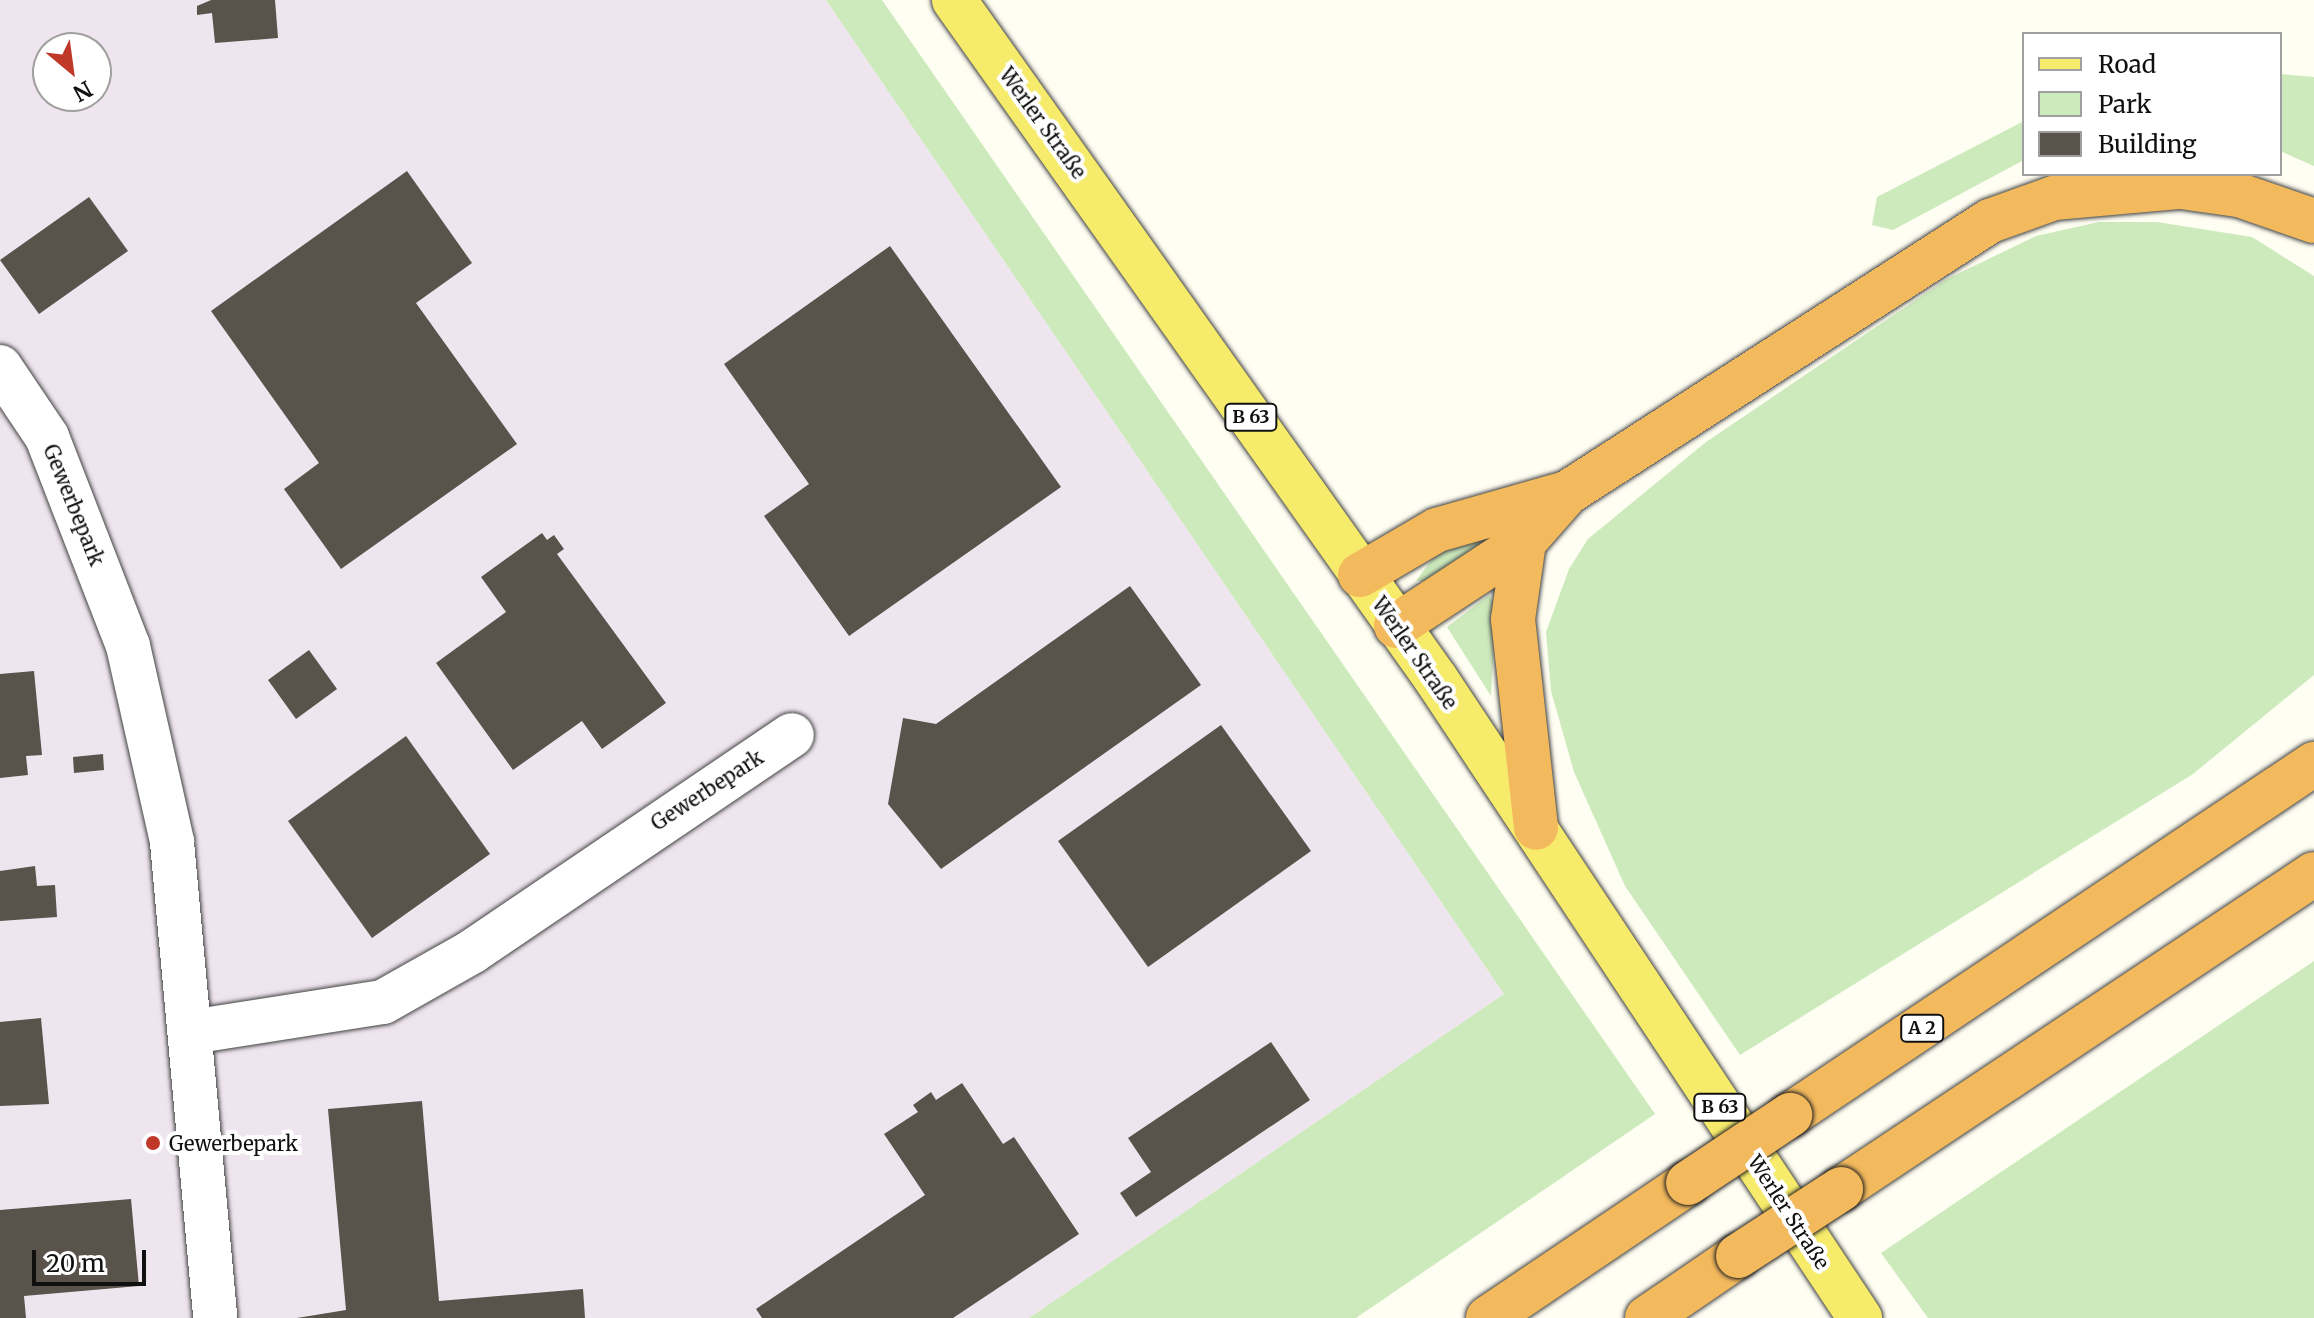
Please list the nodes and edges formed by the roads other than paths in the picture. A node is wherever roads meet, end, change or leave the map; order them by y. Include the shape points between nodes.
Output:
1 (954, 0) edge
2 (2314, 221) edge
3 (0, 367) edge
4 (1567, 493) junction
5 (1524, 542) junction
6 (1360, 575) junction
7 (1396, 626) junction
8 (792, 735) dead end
9 (2314, 735) edge
10 (2305, 771) edge
11 (1536, 828) junction
12 (2314, 874) edge
13 (191, 1032) junction
14 (215, 1318) edge
15 (1488, 1318) edge
16 (1647, 1318) edge
17 (1860, 1318) edge

1 - 6 main road, Werler Straße / B 63
2 - 4 highway via 2239,195 2181,187 2054,198 1990,221
3 - 13 street, Gewerbepark via 47,437 128,646 172,842
4 - 5 highway
4 - 6 highway via 1437,530
5 - 7 highway
5 - 11 highway via 1513,619
6 - 7 main road, Werler Straße / B 63
7 - 11 main road, Werler Straße / B 63
8 - 13 street, Gewerbepark via 473,951 383,1002
9 - 10 highway
10 - 15 highway, A 2, bridge
11 - 17 main road, Werler Straße / B 63
12 - 16 highway, bridge
13 - 14 street, Gewerbepark

